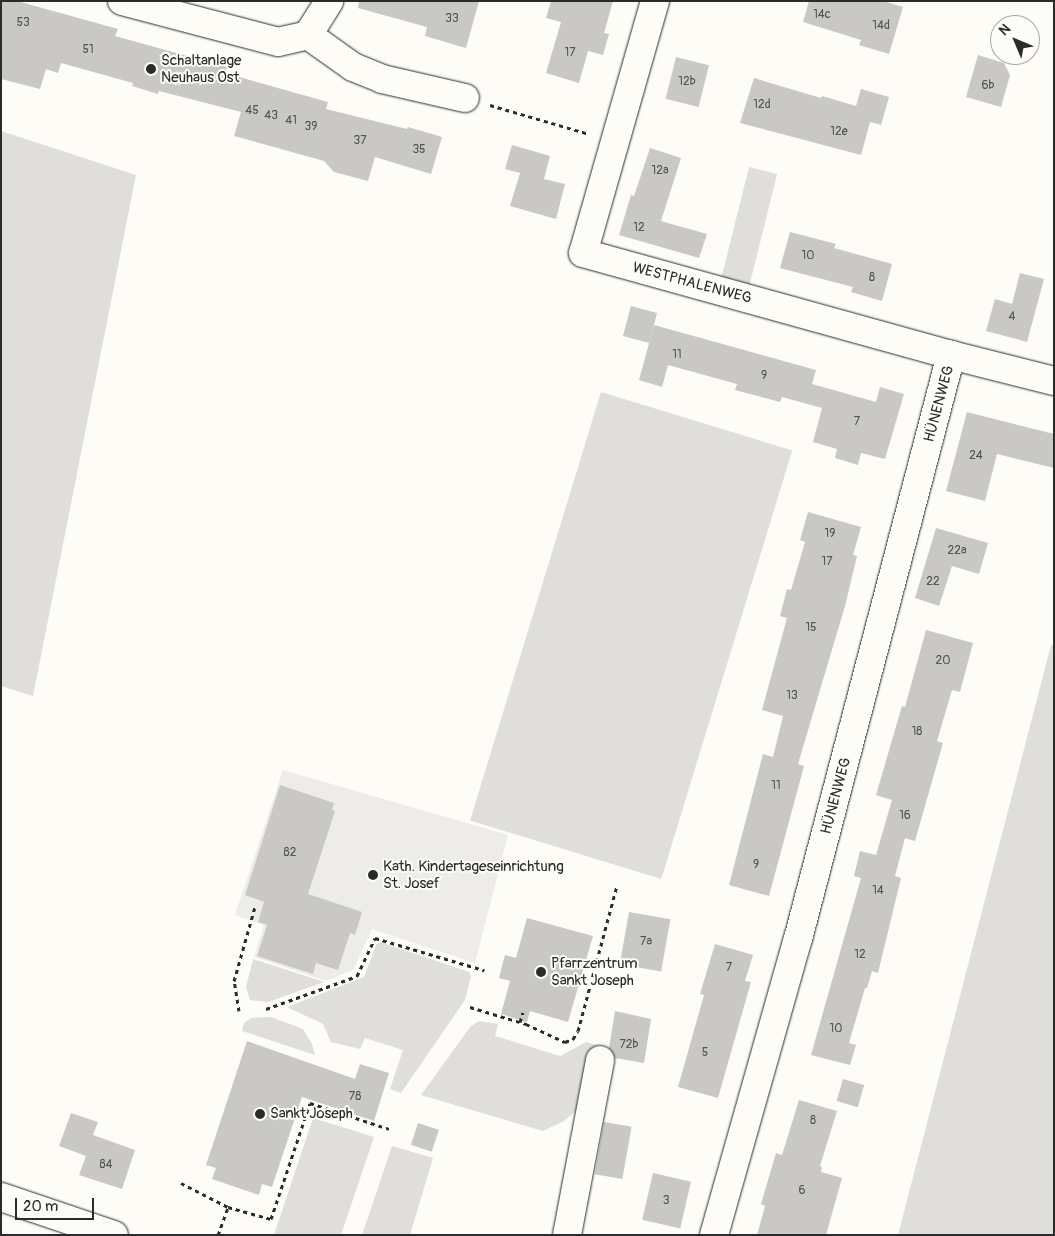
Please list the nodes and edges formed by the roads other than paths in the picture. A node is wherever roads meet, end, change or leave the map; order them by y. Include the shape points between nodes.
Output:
1 (122, 1) edge
2 (330, 1) edge
3 (655, 1) edge
4 (308, 35) junction
5 (465, 98) road end
6 (951, 355) junction
7 (1054, 381) edge
8 (600, 1060) dead end
9 (1, 1196) edge
10 (114, 1235) edge
11 (567, 1235) edge
12 (714, 1235) edge

1 - 4 street via 278,42
2 - 4 street
3 - 6 street, WESTPHALENWEG via 583,253
4 - 5 street via 354,67 382,79
6 - 7 street, WESTPHALENWEG
6 - 12 street, HÜNENWEG via 798,939
8 - 11 street
9 - 10 street

